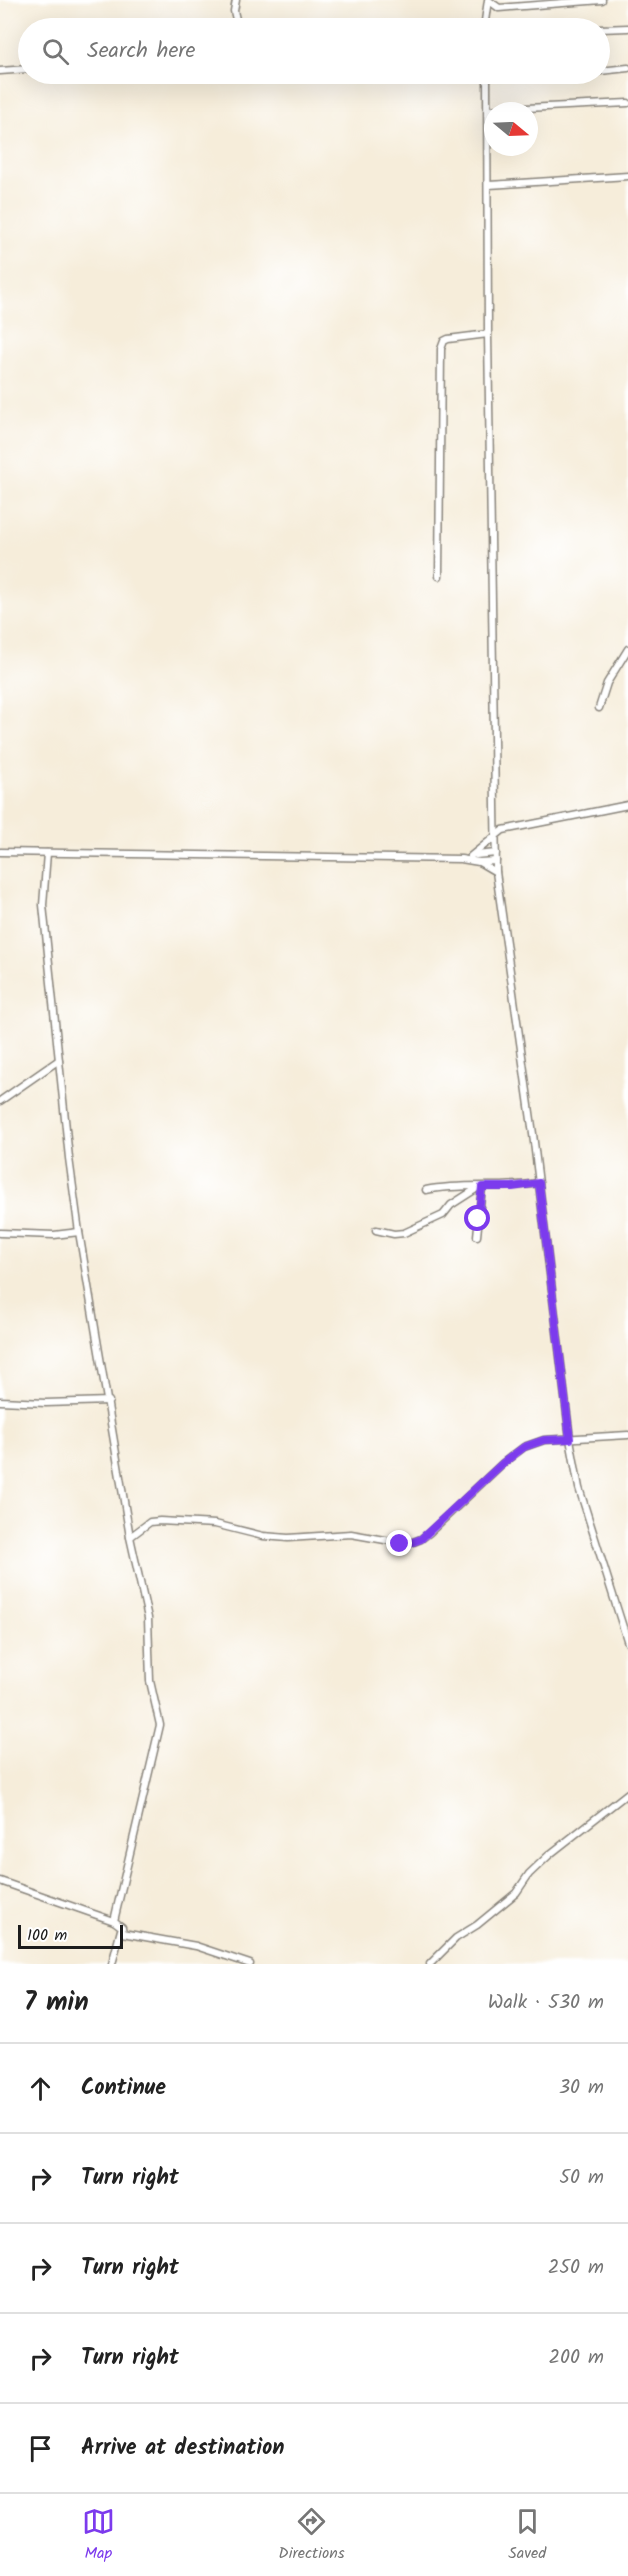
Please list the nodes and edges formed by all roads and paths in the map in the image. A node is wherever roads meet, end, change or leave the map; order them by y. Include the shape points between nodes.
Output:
1 (236, 0) edge
2 (602, 0) edge
3 (236, 18) edge
4 (485, 18) edge
5 (628, 28) edge
6 (610, 29) edge
7 (628, 68) edge
8 (18, 70) edge
9 (610, 70) edge
10 (0, 71) edge
11 (488, 84) edge
12 (488, 102) edge
13 (628, 103) edge
14 (538, 108) edge
15 (489, 156) edge
16 (628, 176) edge
17 (489, 185) junction
18 (488, 334) junction
19 (439, 576) dead end
20 (628, 649) edge
21 (599, 708) dead end
22 (628, 805) edge
23 (495, 836) junction
24 (0, 852) edge
25 (47, 853) junction
26 (496, 853) junction
27 (471, 856) junction
28 (461, 859) junction
29 (496, 861) junction
30 (479, 862) junction
31 (496, 872) junction
32 (59, 1060) junction
33 (0, 1101) edge
34 (539, 1183) junction
35 (480, 1187) junction
36 (426, 1190) dead end
37 (376, 1230) dead end
38 (79, 1232) junction
39 (0, 1233) edge
40 (477, 1236) dead end
41 (0, 1401) edge
42 (108, 1401) junction
43 (628, 1436) edge
44 (570, 1439) junction
45 (130, 1537) junction
46 (628, 1643) edge
47 (628, 1793) edge
48 (0, 1881) edge
49 (114, 1921) junction
50 (122, 1927) junction
51 (112, 1964) edge
52 (250, 1964) edge
53 (430, 1964) edge

1 - 3 street
2 - 4 street via 500,8 488,0
5 - 6 street
7 - 9 street
8 - 10 street
11 - 12 street
13 - 14 street
15 - 17 street
16 - 17 street
17 - 18 street
18 - 19 street via 448,339 441,349
18 - 23 street
20 - 21 street via 607,683
22 - 23 street via 514,827
23 - 26 street
23 - 27 street
24 - 25 street
25 - 28 street
25 - 32 street via 43,905
26 - 27 street
26 - 29 street
27 - 28 street
28 - 30 street
29 - 30 street
29 - 31 street
30 - 31 street
31 - 34 street
32 - 33 street
32 - 38 street
34 - 35 street
34 - 44 street
35 - 36 street
35 - 37 street via 451,1205 443,1215 404,1233
35 - 40 street
38 - 39 street
38 - 42 street
41 - 42 street
42 - 45 street
43 - 44 street
44 - 45 street via 544,1440 524,1447 429,1533 408,1544 351,1534 263,1536 215,1524 160,1521 150,1522
44 - 46 street via 579,1488
45 - 49 street via 148,1618 150,1682 160,1725
47 - 53 street via 537,1866 516,1893 456,1938
48 - 49 street
49 - 50 street
50 - 51 street
50 - 52 street via 123,1933 196,1946

